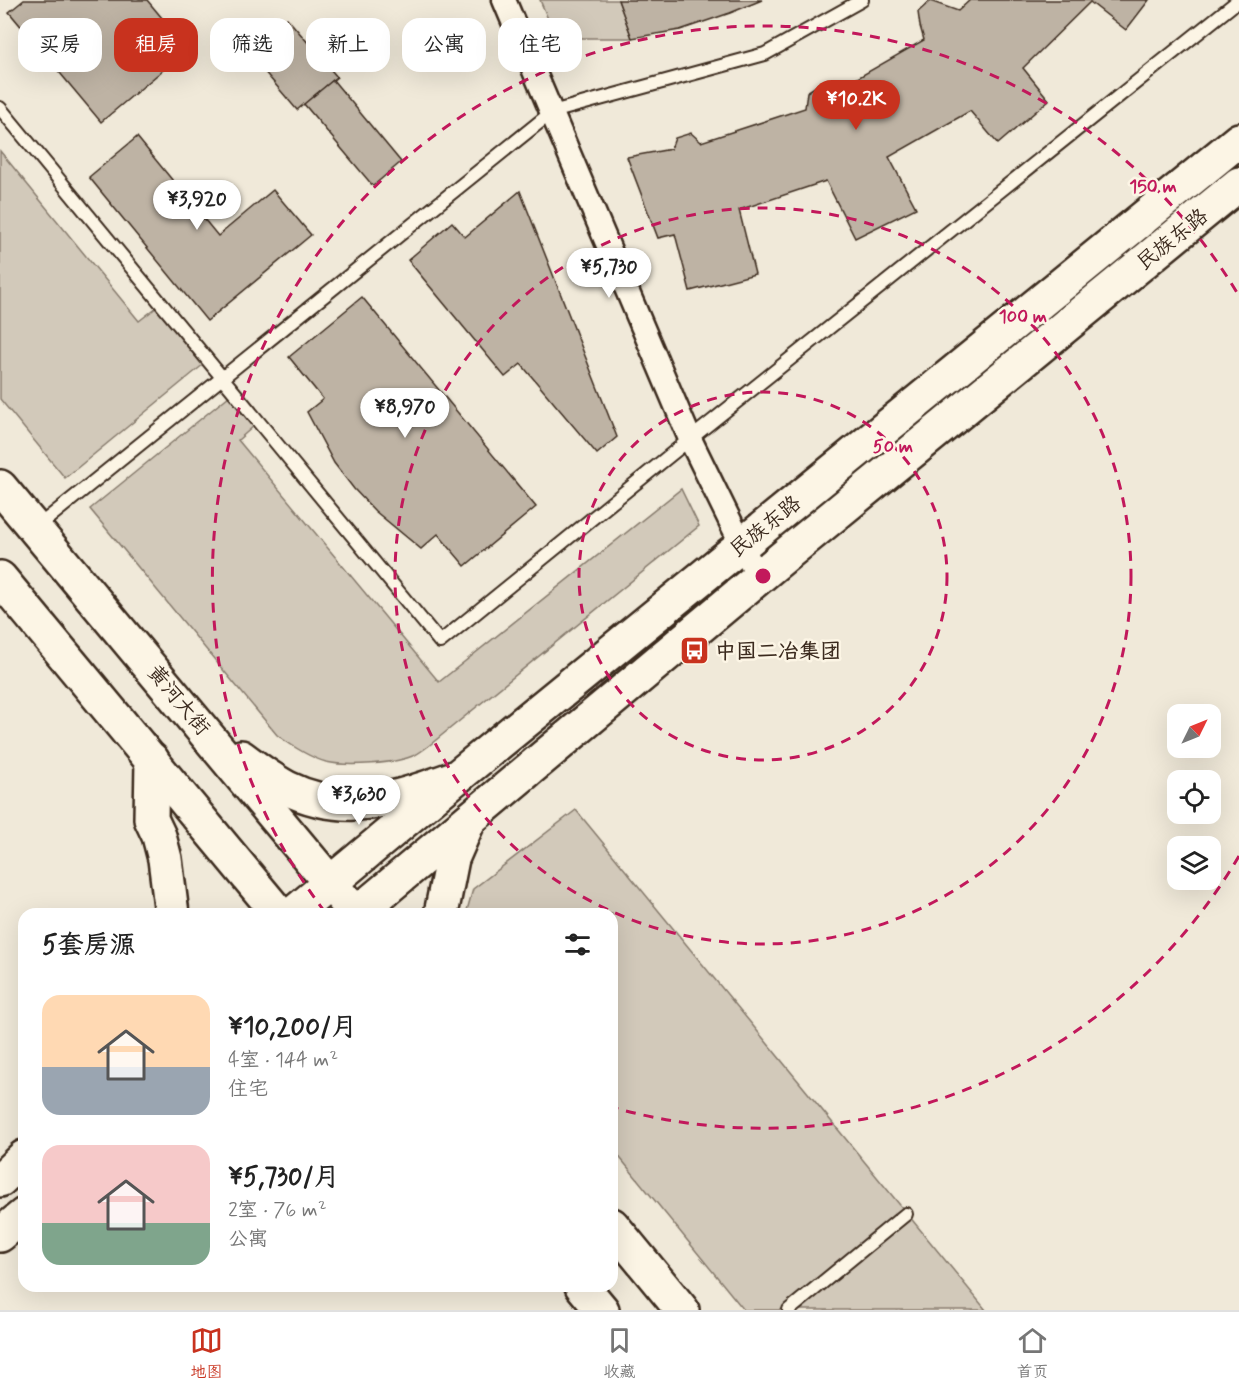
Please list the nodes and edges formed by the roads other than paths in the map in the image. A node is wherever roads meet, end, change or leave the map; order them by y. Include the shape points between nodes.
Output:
1 (504, 0) edge
2 (862, 0) edge
3 (1239, 0) edge
4 (0, 108) edge
5 (552, 112) junction
6 (1239, 140) edge
7 (1239, 184) edge
8 (223, 377) junction
9 (690, 439) junction
10 (0, 487) edge
11 (35, 529) junction
12 (742, 545) junction
13 (0, 578) edge
14 (758, 578) junction
15 (198, 722) junction
16 (152, 760) junction
17 (457, 777) junction
18 (469, 820) junction
19 (331, 882) junction
20 (171, 908) edge
21 (274, 908) edge
22 (300, 908) edge
23 (351, 908) edge
24 (363, 908) edge
25 (442, 908) edge
26 (18, 1163) edge
27 (0, 1180) edge
28 (906, 1214) dead end
29 (18, 1220) edge
30 (618, 1232) edge
31 (0, 1235) edge
32 (587, 1292) edge
33 (602, 1310) edge
34 (682, 1310) edge
35 (789, 1310) edge

1 - 5 street
2 - 5 lane via 765,54
3 - 9 lane
4 - 8 lane
5 - 8 lane
5 - 9 street
6 - 12 main road, 民族东路
7 - 14 main road, 民族东路
8 - 9 lane via 440,642
8 - 11 lane
9 - 12 street
10 - 11 main road, 黄河大街
11 - 15 main road, 黄河大街
12 - 14 street
12 - 17 main road, 民族东路
13 - 16 main road
14 - 18 main road, 民族东路
15 - 17 main road via 273,780 324,800 379,802
15 - 19 main road, 黄河大街
16 - 20 main road via 151,819 165,859
16 - 21 main road
17 - 19 main road, 民族东路
18 - 24 main road, 民族东路
18 - 25 main road via 452,859
19 - 22 main road, 民族东路
19 - 23 main road, 黄河大街
26 - 27 main road
28 - 35 lane
29 - 31 main road
30 - 34 main road
32 - 33 main road

